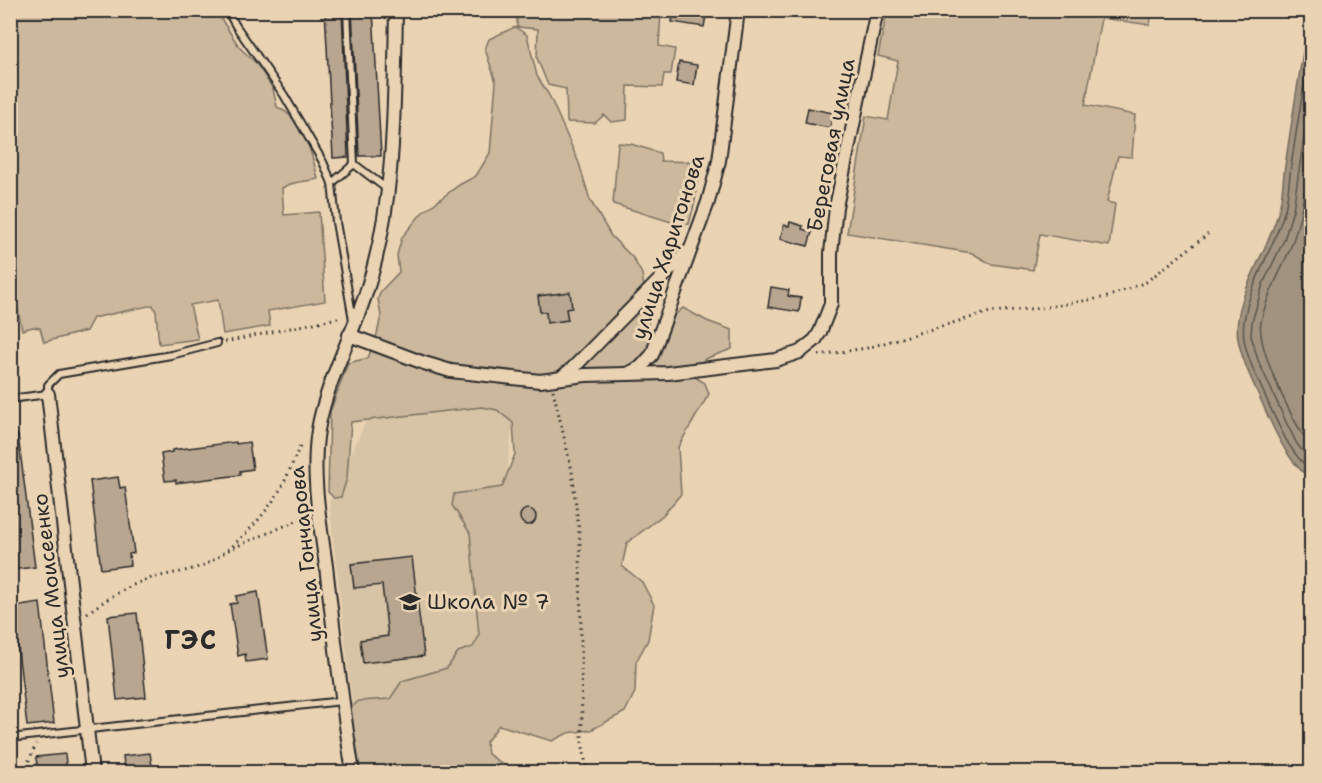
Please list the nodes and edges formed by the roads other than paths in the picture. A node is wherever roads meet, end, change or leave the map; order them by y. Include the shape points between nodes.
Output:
1 (227, 10) edge
2 (347, 10) edge
3 (396, 10) edge
4 (738, 10) edge
5 (877, 10) edge
6 (354, 164) junction
7 (332, 183) junction
8 (388, 189) junction
9 (690, 249) junction
10 (353, 319) junction
11 (349, 335) junction
12 (217, 344) road end
13 (625, 374) junction
14 (555, 379) junction
15 (48, 394) junction
16 (10, 399) edge
17 (342, 701) junction
18 (87, 729) junction
19 (10, 738) edge
20 (92, 772) edge
21 (353, 772) edge

1 - 7 lane via 284,95
2 - 6 lane
3 - 8 street via 393,145
4 - 9 street, улица Харитонова via 719,161
5 - 13 street, Береговая улица via 836,207 831,304 815,340 776,360
6 - 7 lane
6 - 8 lane
7 - 10 lane
8 - 10 street via 366,294
9 - 13 street, улица Харитонова via 652,355 641,367
9 - 14 street via 573,368
10 - 11 street
11 - 14 street, Береговая улица via 451,371 529,381
11 - 17 street, улица Гончарова via 322,412 316,469
12 - 15 lane via 59,374 48,385
13 - 14 street, Береговая улица
15 - 16 lane
15 - 18 street, улица Моисеенко
17 - 18 lane
17 - 21 street, улица Гончарова
18 - 19 lane
18 - 20 street, улица Моисеенко

